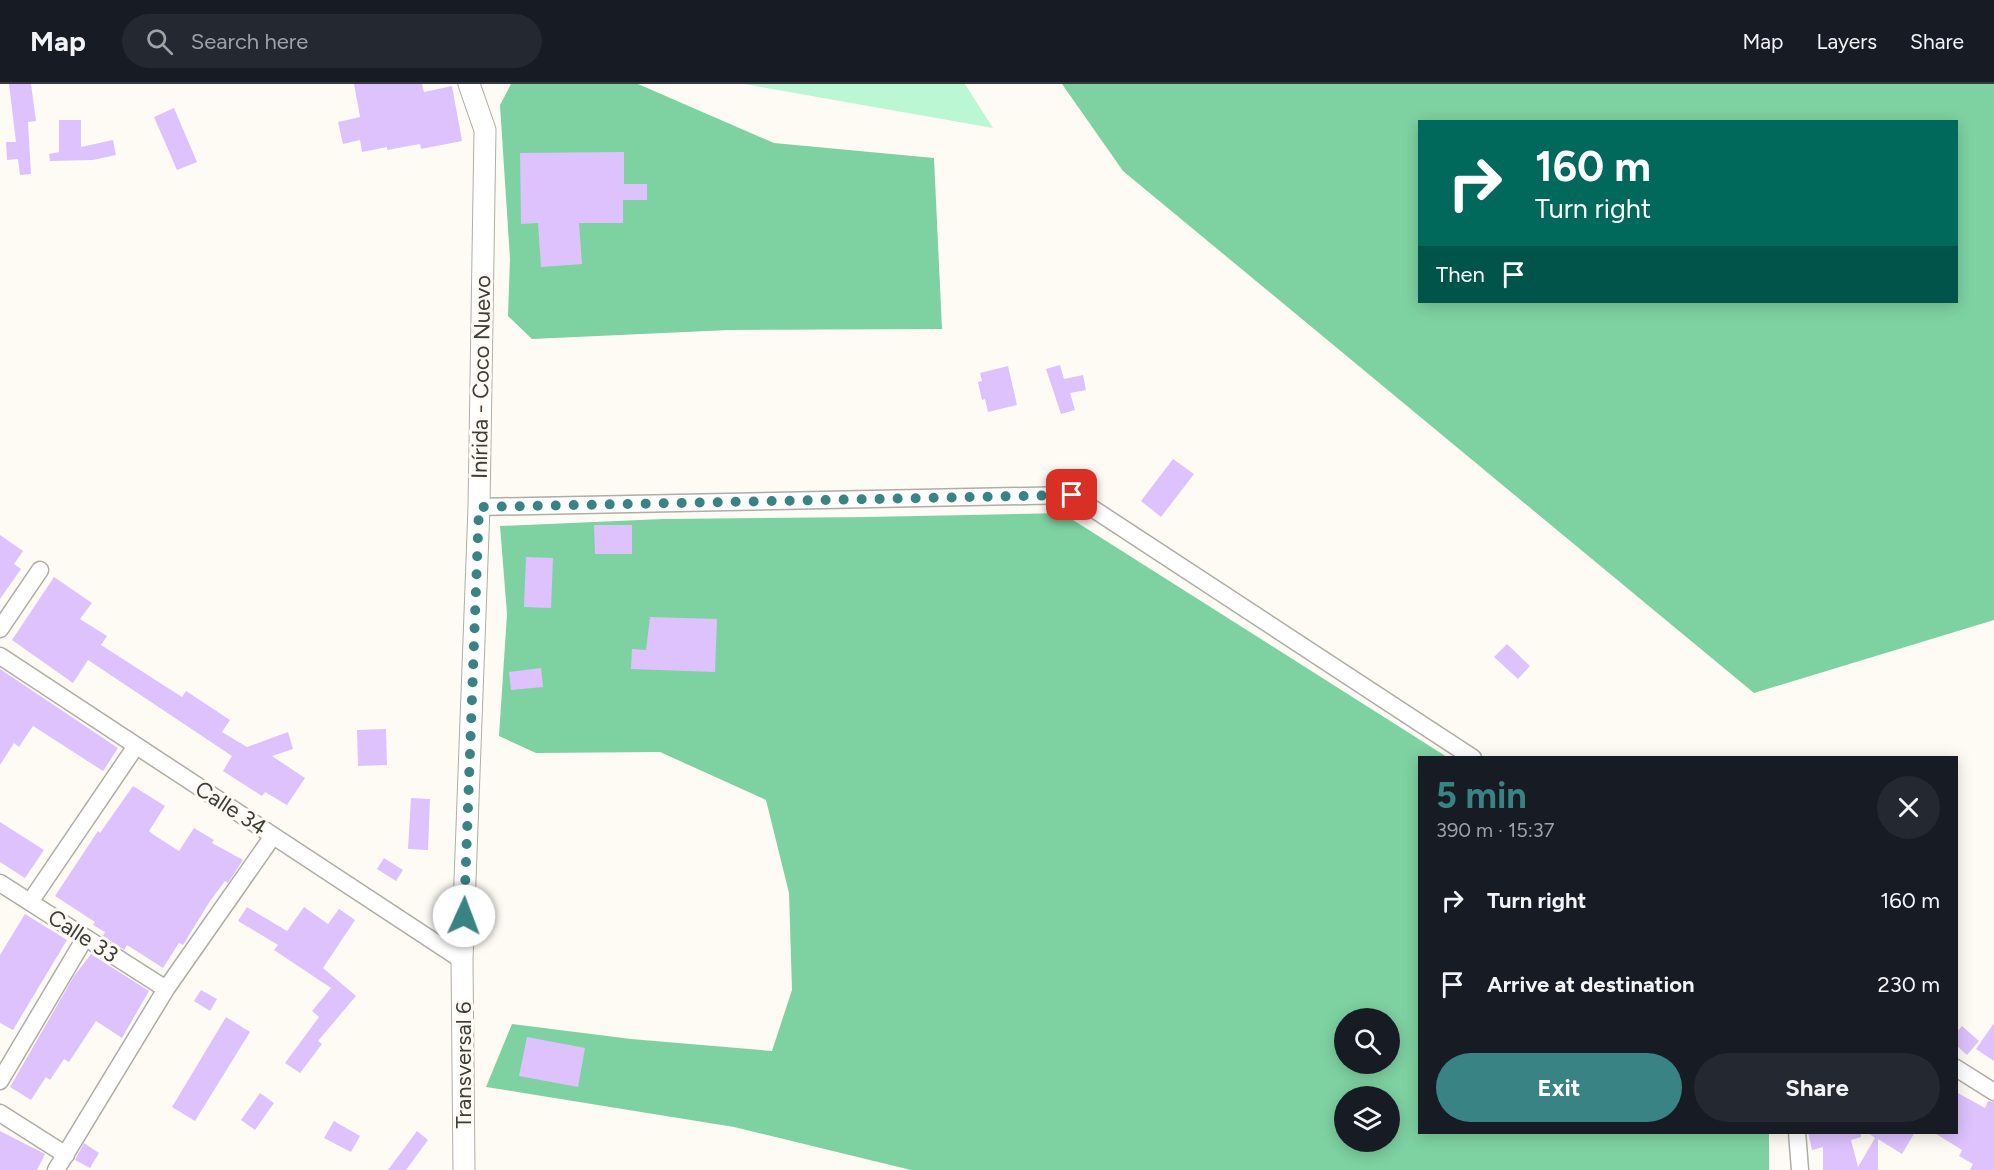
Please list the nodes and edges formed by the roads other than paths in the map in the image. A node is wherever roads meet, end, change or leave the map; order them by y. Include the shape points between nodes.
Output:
1 (469, 84) edge
2 (479, 507) junction
3 (40, 570) dead end
4 (0, 629) edge
5 (0, 656) edge
6 (136, 746) junction
7 (1470, 756) edge
8 (273, 836) junction
9 (0, 883) edge
10 (30, 902) junction
11 (85, 938) junction
12 (462, 960) junction
13 (166, 990) junction
14 (1958, 1069) edge
15 (0, 1082) edge
16 (1994, 1092) edge
17 (0, 1113) edge
18 (1797, 1134) edge
19 (66, 1155) junction
20 (57, 1170) edge
21 (464, 1170) edge
22 (1800, 1170) edge

1 - 2 street, Inírida - Coco Nuevo via 484,130
2 - 7 street via 1072,495
2 - 12 street, Inírida - Coco Nuevo
3 - 4 street
5 - 6 street, Calle 34
6 - 8 street, Calle 34
6 - 10 street
8 - 12 street, Calle 34
8 - 13 street
9 - 10 street, Calle 33
10 - 11 street, Calle 33
11 - 13 street, Calle 33
11 - 15 street
12 - 21 street, Transversal 6
13 - 19 street
14 - 16 street
17 - 19 street
18 - 22 street
19 - 20 street

